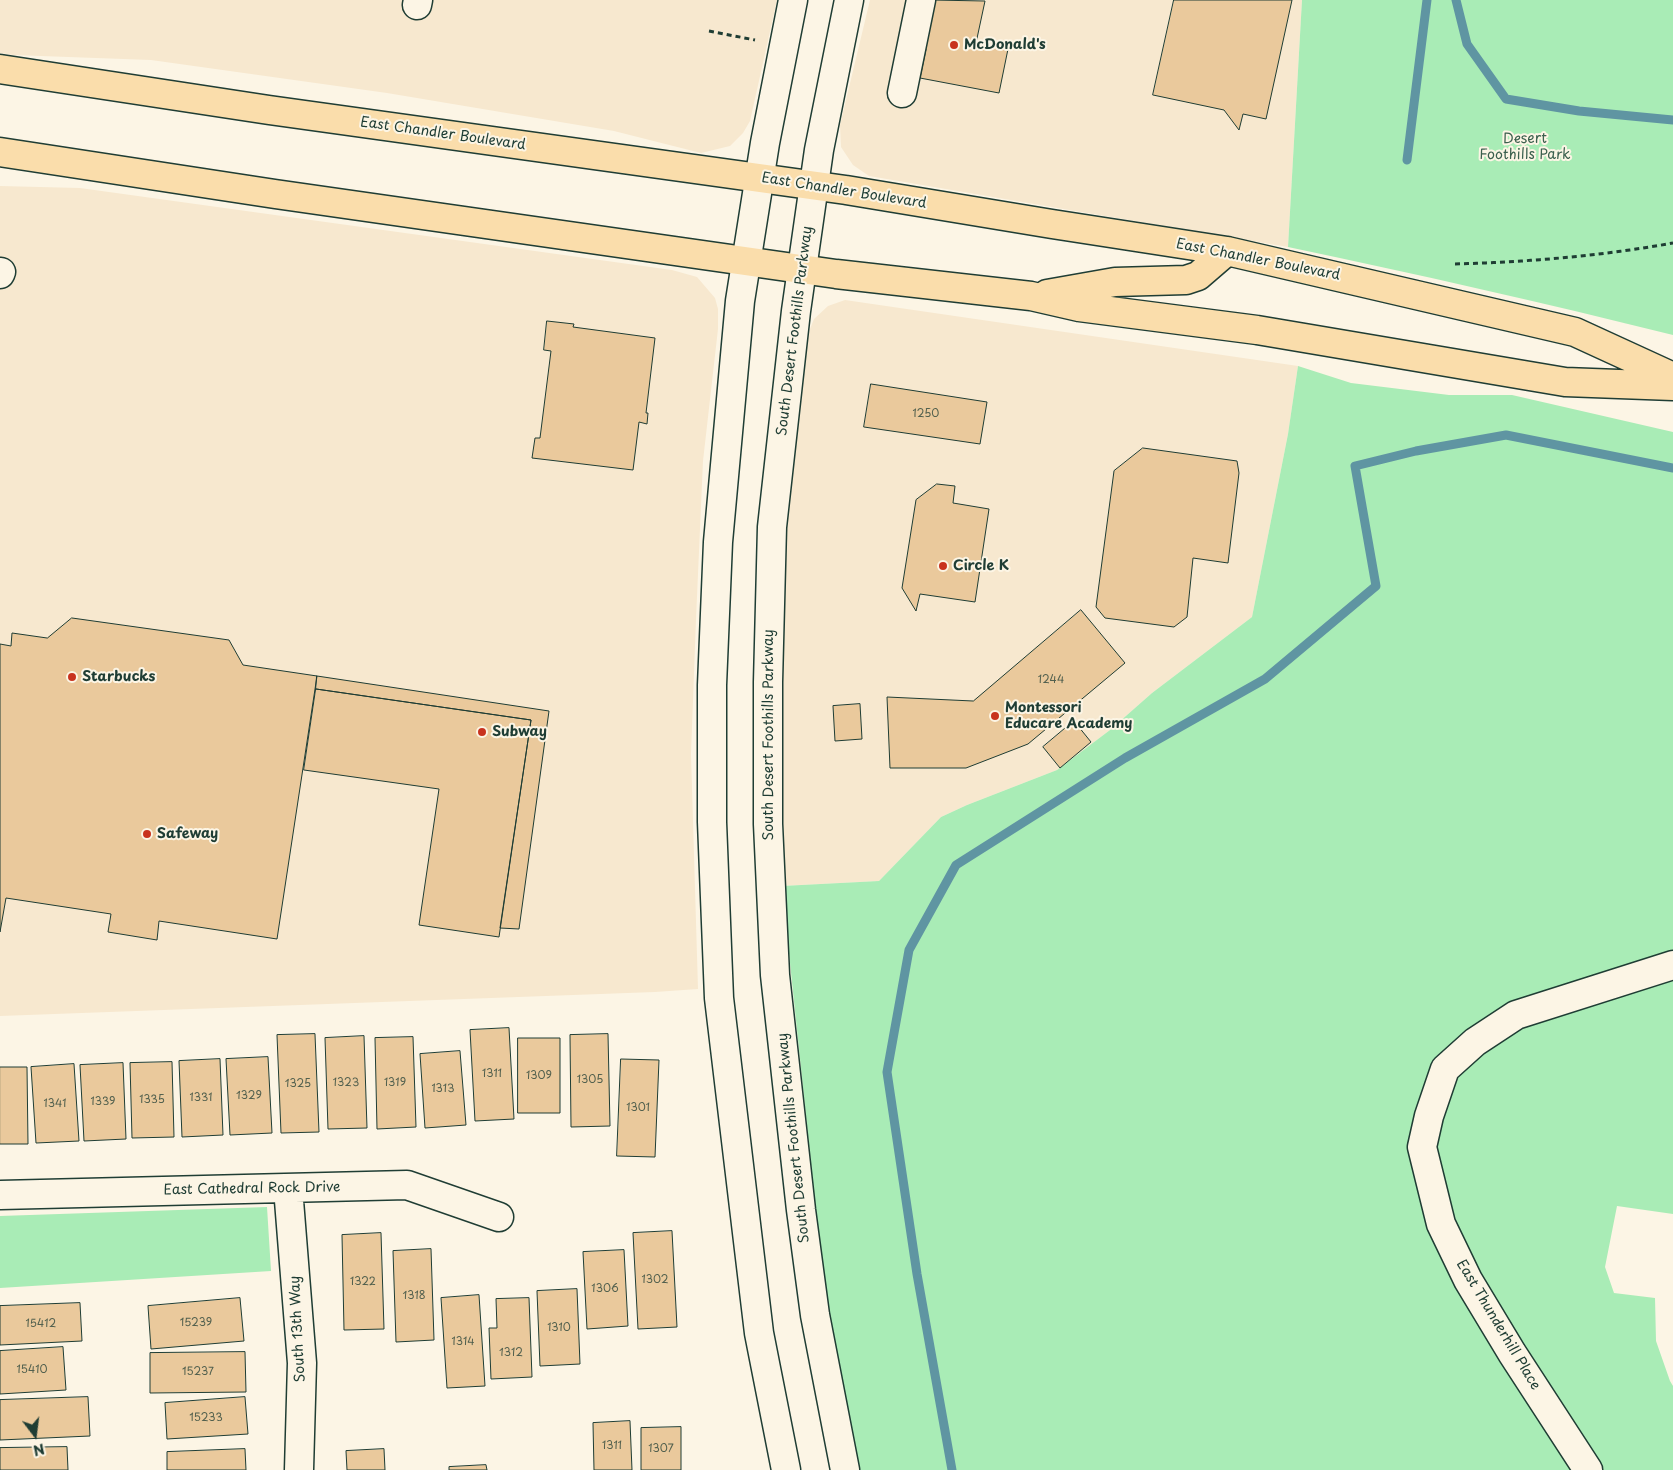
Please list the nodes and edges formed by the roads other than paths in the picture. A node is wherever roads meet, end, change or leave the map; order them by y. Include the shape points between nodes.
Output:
1 (793, 0) edge
2 (849, 0) edge
3 (921, 0) edge
4 (0, 69) edge
5 (902, 93) dead end
6 (0, 152) edge
7 (759, 178) junction
8 (814, 186) junction
9 (1227, 251) junction
10 (746, 261) junction
11 (802, 269) junction
12 (1031, 296) junction
13 (1673, 377) edge
14 (1673, 386) edge
15 (1673, 965) edge
16 (288, 1188) junction
17 (0, 1195) edge
18 (499, 1217) dead end
19 (299, 1470) edge
20 (786, 1470) edge
21 (845, 1470) edge
22 (1588, 1470) edge

1 - 7 street
2 - 8 street, South Desert Foothills Parkway
3 - 5 street
4 - 7 main road, East Chandler Boulevard
6 - 10 main road
7 - 8 main road, East Chandler Boulevard
7 - 10 street
8 - 9 main road, East Chandler Boulevard
8 - 11 street, South Desert Foothills Parkway
9 - 12 main road via 1198,276 1186,280 1115,282
9 - 13 main road, East Chandler Boulevard via 1575,332
10 - 11 main road
10 - 20 street via 718,542 712,685 712,822 720,1008 759,1333
11 - 12 main road
11 - 21 street, South Desert Foothills Parkway via 772,528 768,824 775,976 801,1210 815,1315
12 - 14 main road via 1079,307 1257,330 1565,382
15 - 22 street, East Thunderhill Place via 1516,1015 1475,1042 1445,1069 1422,1146 1441,1224 1468,1280
16 - 17 street, East Cathedral Rock Drive
16 - 18 street, East Cathedral Rock Drive via 407,1185
16 - 19 street, South 13th Way via 302,1363

